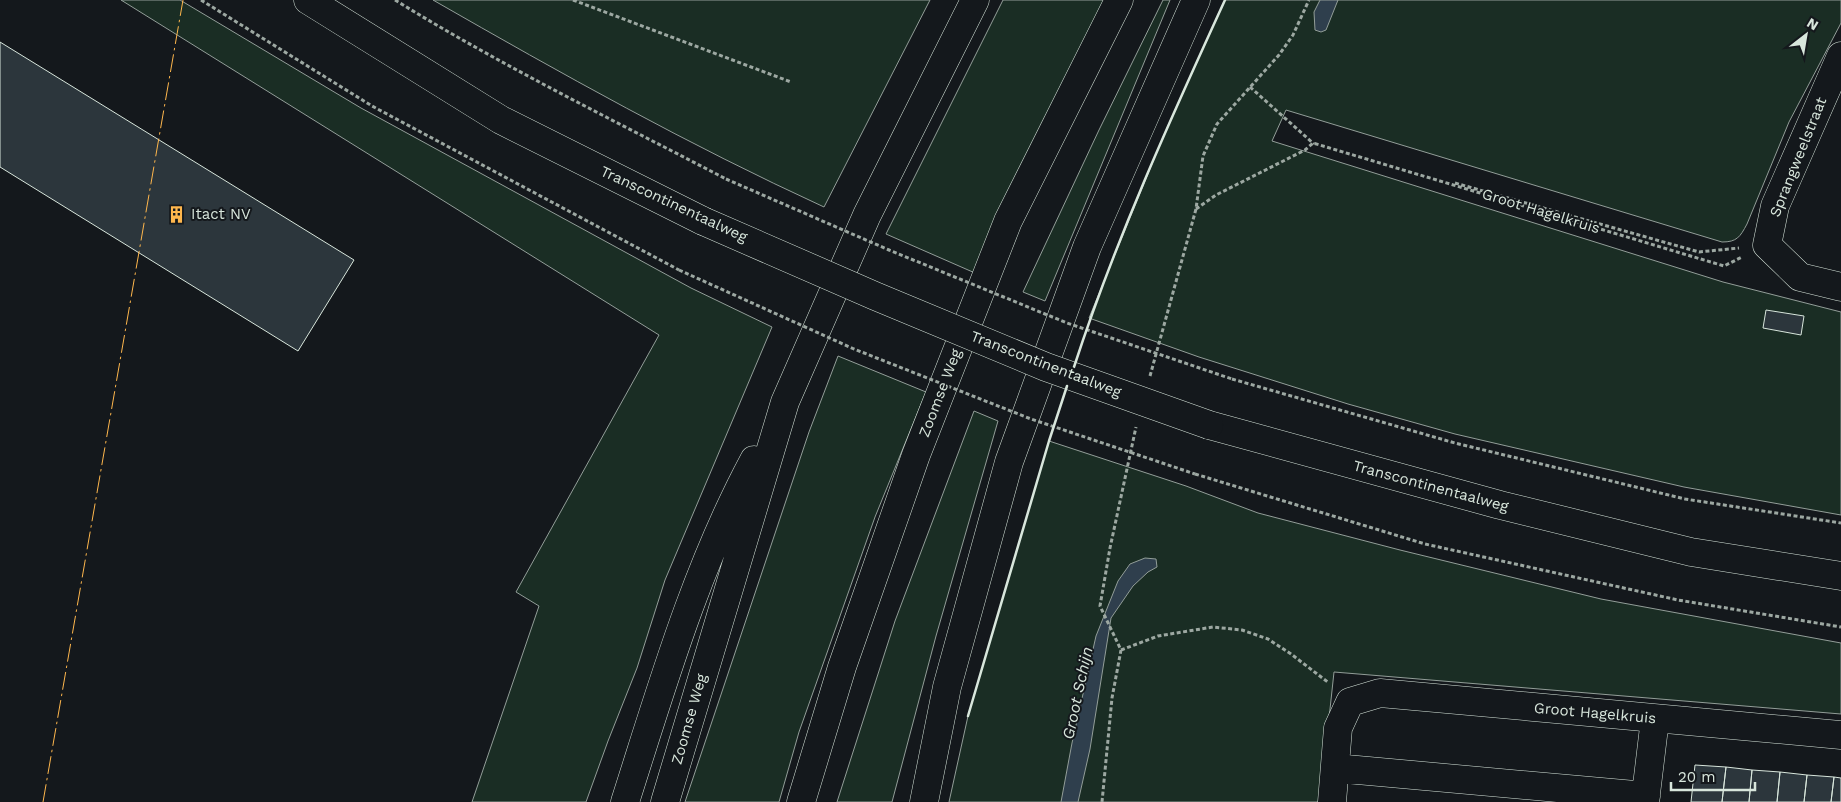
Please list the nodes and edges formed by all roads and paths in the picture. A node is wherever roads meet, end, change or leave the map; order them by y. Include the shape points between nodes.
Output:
1 (201, 0) edge
2 (308, 0) edge
3 (395, 0) edge
4 (573, 0) edge
5 (975, 0) edge
6 (1119, 0) edge
7 (1196, 0) edge
8 (1309, 0) edge
9 (1841, 56) edge
10 (791, 82) dead end
11 (1250, 87) junction
12 (1312, 143) junction
13 (1767, 245) junction
14 (1841, 288) edge
15 (785, 402) junction
16 (1841, 523) edge
17 (1841, 576) edge
18 (1100, 606) dead end
19 (1841, 627) edge
20 (1122, 650) junction
21 (1350, 702) junction
22 (1655, 719) junction
23 (1841, 735) edge
24 (1335, 768) junction
25 (1646, 799) edge
26 (625, 802) edge
27 (665, 802) edge
28 (801, 802) edge
29 (924, 802) edge
30 (1102, 802) edge
31 (1332, 802) edge

1 - 19 path, bridge via 372,106 679,270 854,349 1031,419 1194,474 1425,544 1678,600
2 - 17 main road, Transcontinentaalweg, bridge via 501,120 704,220 874,296 1046,367 1209,425 1500,505 1682,550
3 - 16 path, bridge via 448,33 726,179 1067,324 1232,378 1455,443 1675,497
4 - 10 path
5 - 15 main road, Zoomse Weg via 867,215
6 - 28 main road, Zoomse Weg via 1008,220 916,455 842,667
7 - 29 main road via 1087,246 1009,462 947,687
8 - 11 path via 1293,35
9 - 13 main road, Sprangweelstraat via 1775,206
11 - 12 path
11 - 12 path via 1217,124 1203,156 1196,209 1216,195 1305,150
12 - 13 path via 1699,252
12 - 13 path, Groot Hagelkruis via 1724,266
13 - 14 main road via 1800,278
15 - 26 main road via 742,482 709,555 668,665
15 - 27 main road, Zoomse Weg
18 - 20 path
20 - 21 path via 1158,636 1212,627 1242,630 1291,654
20 - 30 path via 1112,698
21 - 22 main road, Groot Hagelkruis via 1380,693
21 - 24 main road via 1338,728
22 - 23 main road, Groot Hagelkruis
22 - 25 main road
24 - 25 main road
24 - 31 main road

